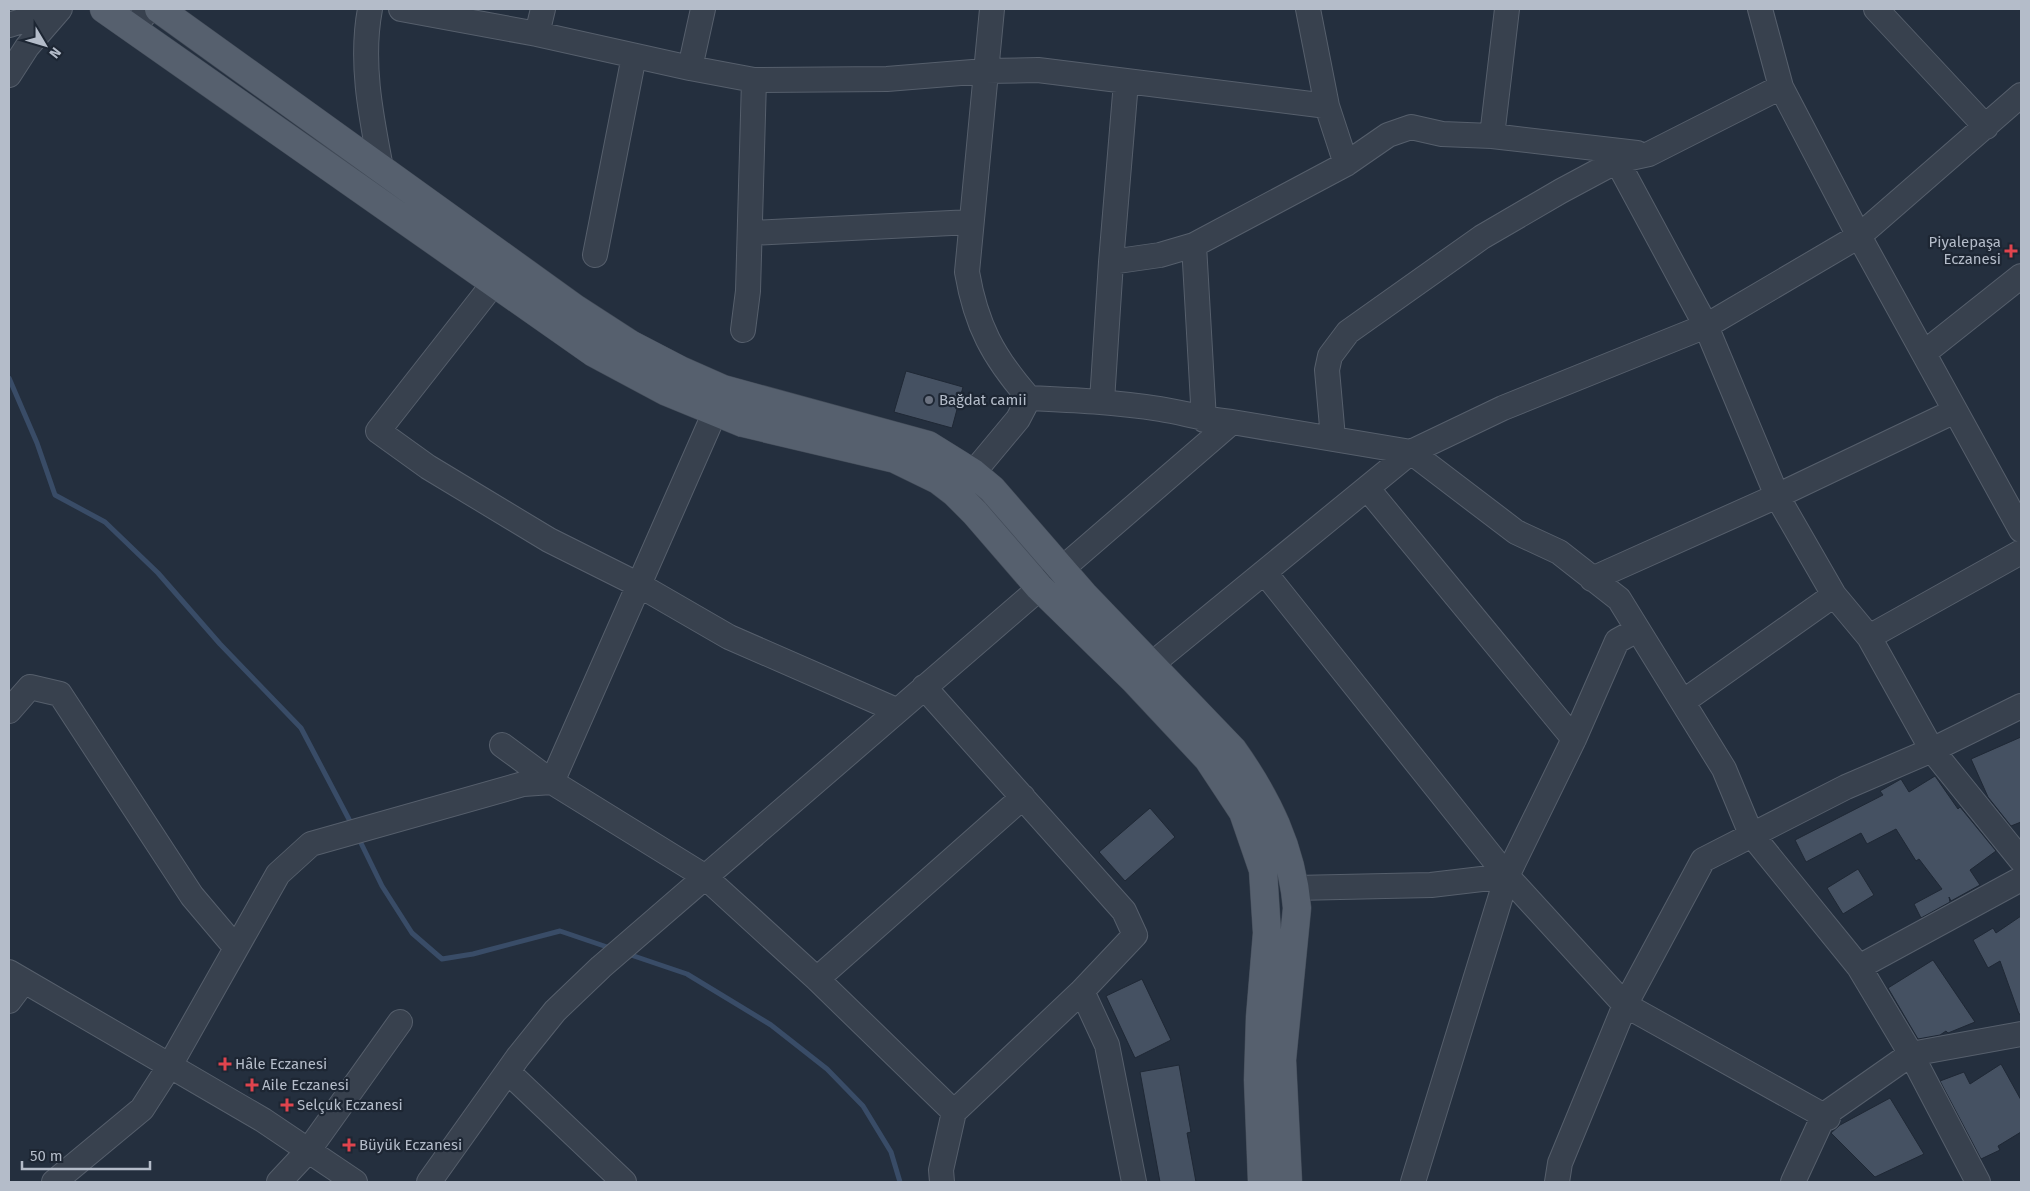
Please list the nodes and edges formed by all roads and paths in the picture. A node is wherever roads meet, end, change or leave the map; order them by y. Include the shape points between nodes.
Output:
1 (39, 9) edge
2 (60, 9) edge
3 (104, 9) edge
4 (160, 9) edge
5 (370, 9) edge
6 (401, 9) edge
7 (543, 9) edge
8 (702, 9) edge
9 (992, 9) edge
10 (1308, 9) edge
11 (1507, 9) edge
12 (1760, 9) edge
13 (1876, 9) edge
14 (141, 19) edge
15 (9, 25) edge
16 (537, 34) junction
17 (634, 56) junction
18 (690, 68) junction
19 (985, 71) junction
20 (9, 75) edge
21 (754, 80) junction
22 (1126, 82) junction
23 (1781, 88) junction
24 (2021, 95) edge
25 (1327, 106) junction
26 (1986, 127) junction
27 (1492, 136) junction
28 (1649, 154) junction
29 (1617, 162) junction
30 (1346, 164) junction
31 (381, 168) junction
32 (971, 222) junction
33 (750, 233) junction
34 (1859, 236) junction
35 (1194, 245) junction
36 (595, 255) dead end
37 (1111, 262) junction
38 (2021, 276) edge
39 (494, 283) junction
40 (1706, 326) junction
41 (743, 330) dead end
42 (1924, 353) junction
43 (1029, 398) junction
44 (1102, 401) junction
45 (1955, 411) junction
46 (715, 412) junction
47 (1204, 420) junction
48 (1232, 422) junction
49 (1332, 438) junction
50 (1411, 452) junction
51 (973, 473) junction
52 (1367, 488) junction
53 (1777, 496) junction
54 (2021, 530) edge
55 (2021, 552) edge
56 (1061, 569) junction
57 (1265, 573) junction
58 (1592, 579) junction
59 (639, 585) junction
60 (1039, 587) junction
61 (1834, 595) junction
62 (1637, 630) junction
63 (1869, 637) junction
64 (1152, 664) junction
65 (924, 687) junction
66 (1684, 701) junction
67 (896, 710) junction
68 (2020, 710) edge
69 (9, 711) edge
70 (1574, 739) junction
71 (502, 745) dead end
72 (1932, 750) junction
73 (552, 782) junction
74 (1022, 797) junction
75 (1751, 834) junction
76 (2021, 860) edge
77 (704, 876) junction
78 (1507, 876) junction
79 (2021, 879) edge
80 (1295, 888) junction
81 (236, 948) junction
82 (1859, 967) junction
83 (16, 977) edge
84 (817, 979) junction
85 (1082, 991) junction
86 (9, 1001) edge
87 (1625, 1005) junction
88 (400, 1022) dead end
89 (2021, 1034) edge
90 (1911, 1054) junction
91 (169, 1067) junction
92 (508, 1072) junction
93 (954, 1112) junction
94 (1826, 1116) junction
95 (308, 1150) junction
96 (1801, 1176) edge
97 (54, 1182) edge
98 (279, 1182) edge
99 (355, 1182) edge
100 (429, 1182) edge
101 (624, 1182) edge
102 (942, 1182) edge
103 (1134, 1182) edge
104 (1262, 1182) edge
105 (1288, 1182) edge
106 (1413, 1182) edge
107 (1558, 1182) edge
108 (1978, 1182) edge

1 - 15 street via 28,19
2 - 20 street
3 - 14 main road
4 - 31 main road
5 - 31 street via 365,40 367,74
6 - 16 street
7 - 16 street
8 - 18 street
9 - 19 street
10 - 25 street
11 - 27 street
12 - 23 street
13 - 26 street
14 - 39 main road
16 - 17 street
17 - 18 street
17 - 36 street
18 - 21 street
19 - 21 street via 887,79
19 - 22 street via 1038,70
19 - 32 street
21 - 33 street
22 - 25 street
22 - 37 street
23 - 28 street
23 - 34 street
24 - 26 street
25 - 30 street
26 - 34 street
27 - 28 street
27 - 30 street via 1442,134 1411,127 1388,134
28 - 29 street
29 - 40 street
29 - 49 street via 1482,237 1348,332 1330,356 1327,370
30 - 35 street
31 - 51 main road via 576,310 680,370 761,401 928,446
32 - 33 street
32 - 43 street via 967,272 972,304 1005,370
33 - 41 street
34 - 40 street
34 - 42 street
35 - 37 street via 1160,255
35 - 47 street
37 - 44 street
38 - 42 street
39 - 46 main road via 594,353 665,391
39 - 59 street via 378,431 428,467 541,535
40 - 50 street via 1503,408
40 - 53 street
42 - 45 street
43 - 44 street
43 - 51 street via 1018,419
44 - 47 street via 1162,409
45 - 53 street
45 - 54 street
46 - 59 street
46 - 60 main road via 743,423 895,460 938,480 956,492
47 - 48 street
48 - 49 street
48 - 56 street
49 - 50 street
50 - 52 street
50 - 58 street via 1516,532 1559,552
51 - 56 main road via 992,488
52 - 57 street
52 - 70 street
53 - 58 street
53 - 61 street
55 - 63 street
56 - 60 street
56 - 64 main road
57 - 64 street
57 - 78 street
58 - 62 street via 1619,599
59 - 67 street via 729,637
59 - 73 street
60 - 65 street
60 - 104 main road via 1135,681 1202,753 1233,794 1252,832 1263,870 1266,912 1258,1080
61 - 63 street
61 - 66 street
62 - 66 street
62 - 70 street via 1616,641
63 - 72 street
64 - 80 main road via 1233,750 1250,773 1279,828
65 - 67 street
65 - 74 street
66 - 75 street via 1724,769
67 - 77 street
68 - 72 street
69 - 81 street via 30,687 60,694 192,896
70 - 78 street
71 - 73 street
72 - 75 street via 1846,787
72 - 76 street
73 - 77 street
73 - 81 street via 523,784 311,844 278,874
74 - 84 street
74 - 85 street via 1124,911 1135,935
75 - 82 street
75 - 87 street via 1703,860
77 - 84 street
77 - 92 street via 554,1011
78 - 80 street via 1431,885
78 - 87 street
78 - 106 street
79 - 82 street
80 - 105 main road via 1295,931 1282,1060
81 - 91 street
82 - 90 street
83 - 86 street
83 - 91 street
84 - 93 street
85 - 93 street
85 - 103 street via 1107,1046
87 - 94 street
87 - 107 street via 1560,1163
88 - 95 street
89 - 90 street
90 - 94 street
90 - 108 street
91 - 95 street via 263,1120
91 - 97 street via 142,1109
92 - 100 street
92 - 101 street
93 - 102 street via 941,1170
94 - 96 street
95 - 98 street
95 - 99 street

